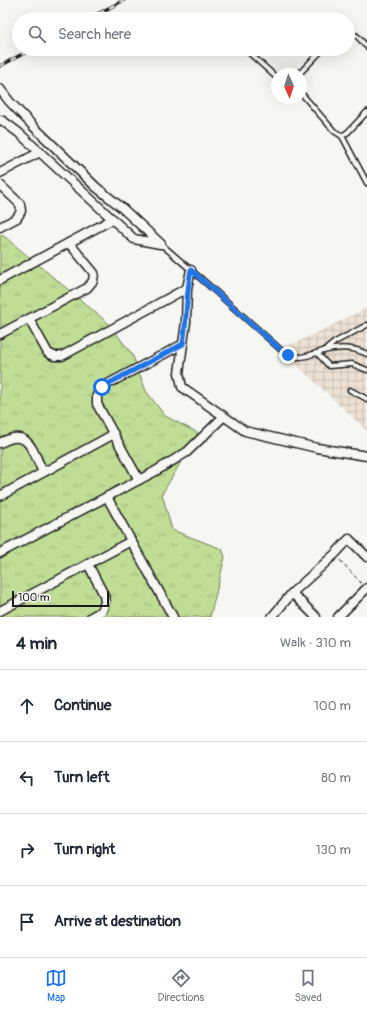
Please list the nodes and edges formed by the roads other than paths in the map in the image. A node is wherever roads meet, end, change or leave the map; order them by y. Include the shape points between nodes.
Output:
1 (355, 35) edge
2 (367, 48) edge
3 (253, 56) edge
4 (316, 56) edge
5 (305, 68) edge
6 (271, 73) edge
7 (0, 89) edge
8 (307, 100) edge
9 (367, 112) edge
10 (0, 120) edge
11 (342, 136) junction
12 (40, 152) junction
13 (0, 173) edge
14 (367, 183) edge
15 (0, 184) edge
16 (113, 220) junction
17 (0, 227) edge
18 (69, 243) junction
19 (161, 244) junction
20 (191, 270) junction
21 (0, 280) edge
22 (187, 288) junction
23 (29, 319) junction
24 (367, 324) edge
25 (0, 334) edge
26 (183, 344) junction
27 (323, 351) junction
28 (317, 354) junction
29 (367, 354) edge
30 (367, 370) edge
31 (350, 390) dead end
32 (367, 399) edge
33 (223, 417) junction
34 (114, 434) junction
35 (0, 443) edge
36 (367, 456) edge
37 (43, 472) junction
38 (139, 480) junction
39 (0, 496) edge
40 (107, 497) junction
41 (132, 541) junction
42 (0, 553) edge
43 (367, 557) edge
44 (88, 564) junction
45 (367, 588) edge
46 (292, 593) junction
47 (0, 611) edge
48 (91, 617) edge
49 (173, 617) edge
50 (272, 617) edge
51 (316, 617) edge
52 (338, 617) edge

1 - 2 lane
3 - 6 lane
4 - 5 lane
7 - 19 street via 32,126
8 - 11 lane via 334,131
9 - 11 lane
10 - 12 street
11 - 14 lane
12 - 13 street
12 - 16 street
15 - 17 street via 20,204 21,211 17,218
16 - 18 street
16 - 19 street via 134,239
18 - 21 street
18 - 23 street via 94,273 93,280 88,288
19 - 20 lane
20 - 22 street
20 - 28 lane via 285,353 295,357
22 - 23 street via 62,356 48,353
22 - 26 street
23 - 25 street
24 - 27 lane
26 - 33 street via 179,373 182,387
26 - 34 street via 102,387 96,395 98,404
27 - 28 lane
27 - 29 lane via 351,348
28 - 30 lane via 329,366 352,364
31 - 32 lane
33 - 36 street via 245,431 317,448
33 - 38 street via 187,452
34 - 37 street
34 - 38 street
35 - 37 street via 19,436 27,441
37 - 39 street
38 - 40 street
40 - 41 street
40 - 42 street
41 - 44 street
41 - 49 street
43 - 46 street via 349,539
44 - 47 street
44 - 48 street via 105,602 102,611
45 - 52 street
46 - 50 street
46 - 51 street

